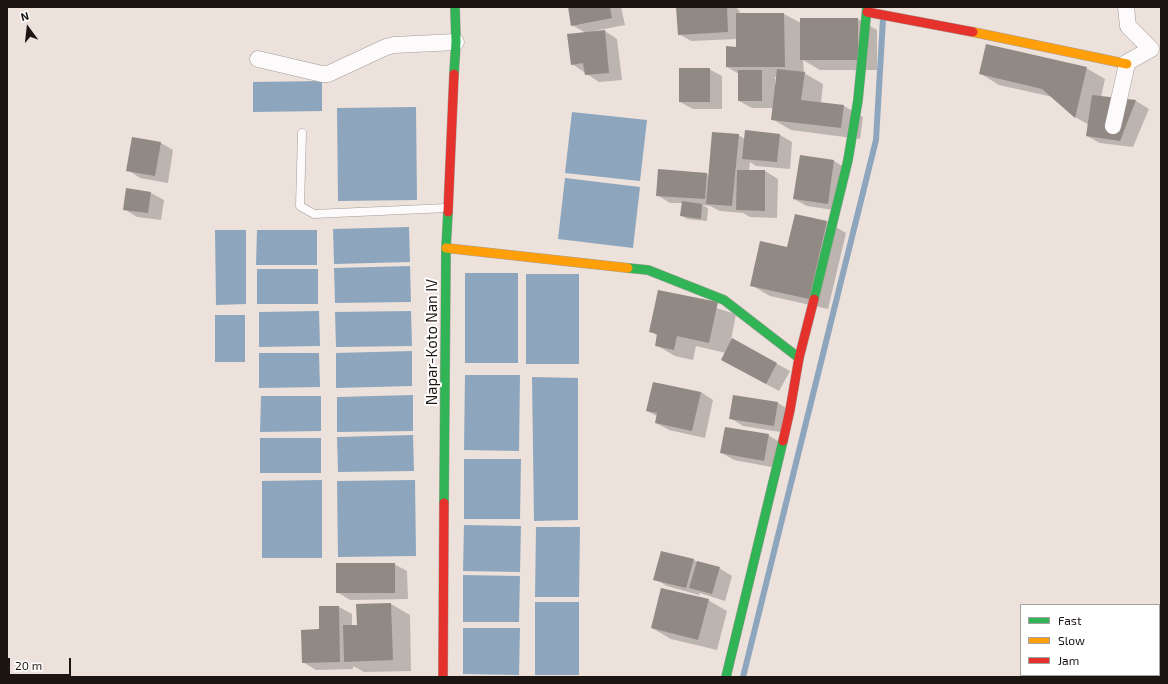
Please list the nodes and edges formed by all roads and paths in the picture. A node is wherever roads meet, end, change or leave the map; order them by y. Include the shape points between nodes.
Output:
1 (455, 7) edge
2 (1126, 7) edge
3 (869, 11) edge
4 (456, 42) junction
5 (1156, 50) edge
6 (258, 59) dead end
7 (1127, 64) junction
8 (1113, 126) dead end
9 (302, 133) dead end
10 (447, 208) junction
11 (446, 248) junction
12 (799, 358) junction
13 (443, 677) edge
14 (726, 677) edge

1 - 4 street, Napar-Koto Nan IV
2 - 5 street via 1128,26
3 - 7 street
3 - 12 street via 848,160
4 - 6 street via 394,45 328,74
4 - 10 street, Napar-Koto Nan IV
5 - 7 street
7 - 8 street
9 - 10 lane via 300,206 314,214
10 - 11 street, Napar-Koto Nan IV
11 - 12 street via 648,270 724,300
11 - 13 street, Napar-Koto Nan IV
12 - 14 street via 790,410

